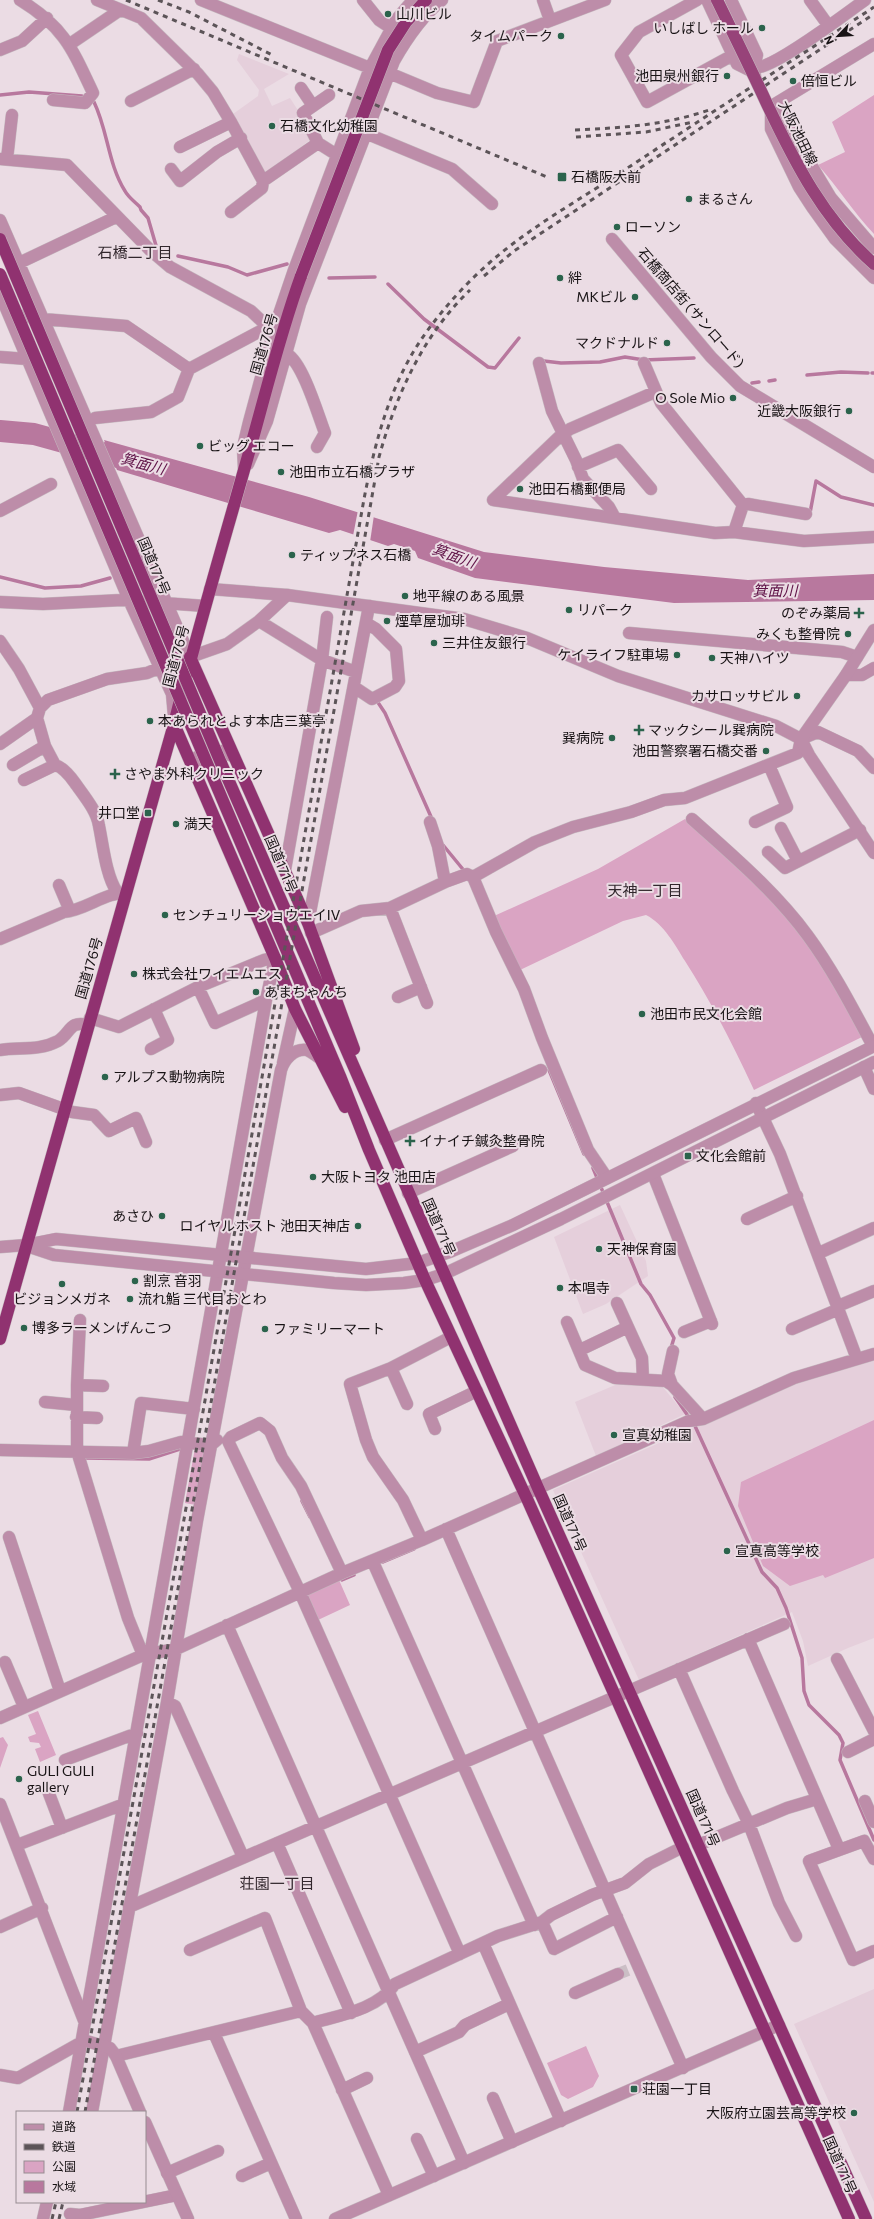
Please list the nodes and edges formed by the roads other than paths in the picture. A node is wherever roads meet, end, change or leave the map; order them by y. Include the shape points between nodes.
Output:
1 (20, 0) edge
2 (97, 0) edge
3 (201, 0) edge
4 (363, 0) edge
5 (413, 0) edge
6 (543, 0) edge
7 (605, 0) edge
8 (697, 0) edge
9 (707, 0) edge
10 (717, 0) edge
11 (731, 0) edge
12 (810, 0) edge
13 (865, 0) edge
14 (434, 2) edge
15 (120, 10) junction
16 (47, 18) junction
17 (550, 20) junction
18 (828, 25) junction
19 (391, 29) junction
20 (407, 38) junction
21 (70, 44) junction
22 (874, 44) edge
23 (0, 50) edge
24 (733, 55) junction
25 (370, 68) junction
26 (194, 69) junction
27 (754, 70) junction
28 (390, 73) junction
29 (301, 88) dead end
30 (329, 95) dead end
31 (53, 100) dead end
32 (131, 101) dead end
33 (313, 106) junction
34 (770, 108) junction
35 (12, 115) dead end
36 (231, 122) junction
37 (348, 126) junction
38 (366, 133) junction
39 (241, 138) junction
40 (343, 140) junction
41 (318, 142) junction
42 (180, 147) dead end
43 (361, 147) junction
44 (337, 155) junction
45 (4, 159) edge
46 (333, 168) junction
47 (172, 169) dead end
48 (351, 176) junction
49 (263, 181) junction
50 (823, 185) junction
51 (806, 197) junction
52 (492, 204) dead end
53 (231, 212) dead end
54 (316, 212) junction
55 (116, 217) junction
56 (0, 220) edge
57 (334, 220) junction
58 (0, 239) edge
59 (612, 240) dead end
60 (874, 248) edge
61 (19, 263) junction
62 (874, 264) edge
63 (0, 274) edge
64 (302, 274) junction
65 (874, 278) edge
66 (0, 294) edge
67 (5, 309) edge
68 (43, 319) junction
69 (271, 326) junction
70 (287, 354) junction
71 (0, 358) edge
72 (27, 359) junction
73 (539, 363) dead end
74 (644, 363) dead end
75 (189, 369) junction
76 (655, 392) junction
77 (95, 418) dead end
78 (564, 433) junction
79 (317, 447) dead end
80 (578, 467) junction
81 (874, 467) edge
82 (244, 472) junction
83 (51, 484) dead end
84 (651, 489) dead end
85 (743, 505) junction
86 (0, 511) edge
87 (806, 514) dead end
88 (615, 518) junction
89 (734, 532) junction
90 (874, 537) edge
91 (210, 588) junction
92 (287, 595) junction
93 (129, 600) junction
94 (0, 602) edge
95 (166, 603) junction
96 (205, 606) junction
97 (369, 606) junction
98 (327, 617) dead end
99 (259, 621) junction
100 (366, 623) junction
101 (874, 630) edge
102 (629, 633) dead end
103 (2, 649) edge
104 (190, 657) junction
105 (857, 657) junction
106 (322, 660) junction
107 (874, 668) edge
108 (160, 671) junction
109 (356, 672) junction
110 (186, 674) junction
111 (846, 676) junction
112 (354, 687) junction
113 (38, 713) junction
114 (174, 724) junction
115 (801, 739) junction
116 (0, 744) edge
117 (45, 746) junction
118 (234, 757) junction
119 (12, 765) dead end
120 (55, 765) junction
121 (769, 766) junction
122 (874, 768) edge
123 (24, 780) dead end
124 (692, 819) dead end
125 (430, 822) dead end
126 (755, 822) dead end
127 (781, 828) dead end
128 (860, 830) junction
129 (221, 836) junction
130 (768, 852) dead end
131 (874, 853) edge
132 (798, 861) junction
133 (285, 870) junction
134 (473, 877) junction
135 (445, 882) junction
136 (59, 885) dead end
137 (121, 893) junction
138 (390, 908) junction
139 (70, 911) junction
140 (310, 928) junction
141 (0, 939) edge
142 (275, 958) junction
143 (198, 987) junction
144 (420, 987) junction
145 (398, 997) dead end
146 (266, 1000) junction
147 (427, 1003) dead end
148 (154, 1009) junction
149 (295, 1009) junction
150 (89, 1022) junction
151 (874, 1046) edge
152 (151, 1049) dead end
153 (0, 1050) edge
154 (318, 1057) junction
155 (283, 1064) junction
156 (869, 1064) edge
157 (541, 1070) dead end
158 (874, 1089) edge
159 (365, 1093) junction
160 (0, 1095) edge
161 (756, 1104) junction
162 (65, 1109) junction
163 (763, 1118) junction
164 (385, 1140) junction
165 (146, 1142) dead end
166 (513, 1146) dead end
167 (369, 1150) junction
168 (653, 1174) junction
169 (607, 1178) junction
170 (408, 1193) junction
171 (797, 1196) junction
172 (747, 1219) dead end
173 (874, 1228) edge
174 (26, 1245) junction
175 (0, 1247) edge
176 (819, 1253) junction
177 (220, 1256) junction
178 (436, 1257) junction
179 (247, 1259) junction
180 (418, 1263) junction
181 (217, 1271) junction
182 (244, 1273) junction
183 (444, 1274) junction
184 (425, 1280) junction
185 (874, 1291) edge
186 (617, 1303) dead end
187 (838, 1308) junction
188 (80, 1320) dead end
189 (567, 1322) dead end
190 (628, 1327) junction
191 (792, 1330) dead end
192 (684, 1332) dead end
193 (451, 1337) junction
194 (0, 1340) edge
195 (580, 1350) junction
196 (673, 1351) dead end
197 (874, 1354) edge
198 (858, 1359) junction
199 (391, 1368) junction
200 (643, 1379) junction
201 (77, 1385) junction
202 (672, 1385) junction
203 (103, 1386) dead end
204 (477, 1391) junction
205 (45, 1402) dead end
206 (407, 1404) dead end
207 (194, 1409) junction
208 (76, 1411) junction
209 (97, 1418) dead end
210 (703, 1419) junction
211 (435, 1429) dead end
212 (228, 1441) junction
213 (188, 1442) junction
214 (211, 1445) junction
215 (0, 1450) edge
216 (78, 1451) junction
217 (133, 1453) junction
218 (538, 1488) junction
219 (525, 1494) junction
220 (446, 1530) junction
221 (9, 1537) dead end
222 (422, 1540) junction
223 (372, 1562) junction
224 (342, 1573) junction
225 (300, 1592) junction
226 (784, 1624) dead end
227 (227, 1625) junction
228 (748, 1639) junction
229 (176, 1649) junction
230 (146, 1654) junction
231 (837, 1659) dead end
232 (5, 1662) dead end
233 (679, 1669) junction
234 (60, 1691) junction
235 (628, 1691) junction
236 (616, 1696) junction
237 (167, 1702) junction
238 (24, 1707) junction
239 (0, 1718) edge
240 (535, 1731) junction
241 (874, 1731) edge
242 (137, 1733) junction
243 (874, 1739) edge
244 (848, 1752) dead end
245 (65, 1760) dead end
246 (462, 1763) junction
247 (48, 1791) dead end
248 (388, 1795) junction
249 (817, 1799) junction
250 (865, 1801) dead end
251 (0, 1804) edge
252 (124, 1804) junction
253 (874, 1822) edge
254 (749, 1824) junction
255 (315, 1826) junction
256 (62, 1828) junction
257 (871, 1842) edge
258 (277, 1843) junction
259 (17, 1845) junction
260 (698, 1845) junction
261 (683, 1847) junction
262 (839, 1849) junction
263 (243, 1857) junction
264 (874, 1860) edge
265 (605, 1891) junction
266 (129, 1907) junction
267 (42, 1908) junction
268 (617, 1917) junction
269 (538, 1923) junction
270 (0, 1927) edge
271 (796, 1936) dead end
272 (483, 1944) junction
273 (190, 1950) dead end
274 (874, 1951) edge
275 (460, 1954) junction
276 (628, 1970) junction
277 (389, 1992) junction
278 (575, 1993) dead end
279 (509, 2004) junction
280 (301, 2011) junction
281 (351, 2012) junction
282 (85, 2023) junction
283 (313, 2023) junction
284 (779, 2025) junction
285 (764, 2032) junction
286 (214, 2033) junction
287 (85, 2041) junction
288 (105, 2046) junction
289 (415, 2052) junction
290 (116, 2056) junction
291 (683, 2068) junction
292 (0, 2075) edge
293 (367, 2078) dead end
294 (342, 2090) junction
295 (493, 2098) dead end
296 (68, 2111) edge
297 (92, 2111) edge
298 (140, 2111) edge
299 (561, 2120) junction
300 (146, 2124) edge
301 (417, 2139) dead end
302 (512, 2142) junction
303 (218, 2151) dead end
304 (271, 2162) junction
305 (464, 2163) junction
306 (168, 2173) junction
307 (242, 2176) dead end
308 (434, 2176) junction
309 (177, 2195) junction
310 (389, 2195) junction
311 (146, 2201) edge
312 (47, 2203) edge
313 (138, 2203) edge
314 (70, 2212) edge
315 (43, 2219) edge
316 (188, 2219) edge
317 (296, 2219) edge
318 (335, 2219) edge
319 (849, 2219) edge
320 (866, 2219) edge

1 - 16 street
2 - 15 street
3 - 25 street
4 - 19 street via 379,20
5 - 19 street
6 - 17 street
7 - 17 street
8 - 24 street via 639,32 621,55 647,102
9 - 24 street
10 - 62 main road, 大阪池田線, bridge via 804,178 832,219 854,246
11 - 27 street via 757,55
12 - 18 street
13 - 18 street
14 - 20 street
14 - 64 highway, 国道176号, bridge via 396,36 382,62
15 - 21 street
15 - 26 street via 141,18
16 - 21 street
16 - 23 street via 22,41
17 - 28 street via 497,41 474,102 437,93
18 - 27 street via 771,63
19 - 20 street
19 - 25 street
20 - 28 street
21 - 31 street via 93,93 85,103
22 - 34 street
24 - 27 street via 737,64
25 - 28 street
25 - 37 street
26 - 32 street
26 - 36 street
27 - 34 street
28 - 38 street
29 - 33 street
30 - 33 street
33 - 41 street via 303,113
34 - 50 street via 788,120
34 - 51 street via 772,129
35 - 45 street
36 - 39 street
36 - 42 street
37 - 38 street
37 - 40 street
38 - 43 street
38 - 52 street via 452,169
39 - 47 street via 217,152 180,181
39 - 49 street
40 - 43 street
40 - 44 street
41 - 44 street
41 - 49 street
43 - 48 street
44 - 46 street
45 - 55 street via 67,165
46 - 48 street
46 - 54 street
48 - 57 street
49 - 53 street via 262,188
50 - 51 street
50 - 60 street via 843,213
51 - 65 street via 835,239
54 - 57 street
54 - 64 street
55 - 61 street
55 - 69 street via 170,267 251,311
56 - 61 street
57 - 64 street
58 - 159 highway, 国道171号, bridge via 221,763
59 - 81 street, 石橋商店街 (サンロード) via 710,357 740,386
61 - 68 street
63 - 167 highway, 国道171号, bridge
64 - 69 street
64 - 70 street via 300,304
64 - 82 highway, 国道176号 via 282,335
66 - 67 street
67 - 68 street
67 - 72 street
68 - 75 street via 126,326
68 - 95 street
69 - 75 street
69 - 82 street via 242,447
70 - 79 street via 299,368 328,437
70 - 82 street via 267,421
71 - 72 street
72 - 93 street
73 - 78 street via 552,411
74 - 76 street
75 - 77 street via 178,397 151,412
76 - 78 street
76 - 85 street via 661,403
78 - 80 street
78 - 88 street via 493,500
80 - 84 street via 618,450
80 - 88 street via 583,479 609,507
82 - 91 highway, 国道176号
83 - 86 street
85 - 87 street
85 - 89 street
88 - 89 street via 714,533
89 - 90 street via 804,541
91 - 92 street
91 - 96 highway, 国道176号
92 - 97 street
92 - 99 street
93 - 94 street via 43,604
93 - 95 street
93 - 108 street
95 - 96 street
95 - 104 street
96 - 104 highway, 国道176号
97 - 100 street
97 - 115 street via 449,616 527,638 618,676 776,726
98 - 106 street
99 - 104 street via 228,644
99 - 106 street
100 - 109 street
100 - 112 street via 376,629 396,649 399,681 395,687 372,699
101 - 105 street
102 - 105 street via 842,652
103 - 113 street
104 - 110 highway, 国道176号
104 - 118 highway
105 - 111 street
106 - 109 street
106 - 133 street
107 - 111 street via 862,675
108 - 110 street via 170,679 180,678
108 - 113 street via 107,679 82,687 48,700
108 - 114 street via 172,694
109 - 112 street
110 - 114 highway, 国道176号
111 - 115 street
112 - 140 street
113 - 116 street
113 - 117 street
114 - 129 highway
114 - 137 highway, 国道176号
115 - 121 street via 798,753
115 - 122 street via 818,732 858,751
115 - 128 street
117 - 119 street
117 - 120 street
118 - 129 street via 222,751 204,754 197,757 195,762 220,824
118 - 133 highway
120 - 123 street
120 - 137 street via 60,766 73,781 96,815 102,849 113,886
121 - 126 street via 787,807
121 - 134 street via 685,798 664,800 631,812 573,827 535,842
124 - 151 street via 752,874 808,935
125 - 135 street
127 - 132 street
128 - 131 street
128 - 132 street
129 - 142 highway
130 - 132 street via 784,868
133 - 140 highway
134 - 135 street via 467,874
134 - 169 street via 524,989 588,1150
135 - 138 street
136 - 139 street
137 - 139 street
137 - 150 highway, 国道176号
138 - 140 street via 361,911
138 - 144 street
139 - 141 street
140 - 159 highway via 356,1055
142 - 143 street via 264,960
142 - 146 street
142 - 149 highway
143 - 146 street via 215,1023
143 - 148 street
144 - 145 street
144 - 147 street
146 - 177 street
148 - 150 street via 119,1026
148 - 152 street via 168,1040
149 - 154 highway
149 - 155 street
150 - 153 street via 69,1028 59,1040 40,1048 17,1047
150 - 162 highway, 国道176号
151 - 161 street
154 - 155 street via 307,1050 299,1051 290,1055
154 - 167 highway
155 - 179 street
156 - 158 street
156 - 163 street
157 - 164 street
159 - 164 highway, 国道171号
160 - 162 street via 19,1093
161 - 163 street
161 - 169 street
162 - 165 street via 94,1115 109,1131 136,1118
162 - 174 highway, 国道176号
163 - 168 street
163 - 171 street
164 - 170 highway, 国道171号
166 - 170 street
167 - 180 highway, 国道171号
168 - 183 street
168 - 192 street via 712,1322
169 - 178 street via 513,1225
170 - 178 highway, 国道171号
171 - 172 street
171 - 176 street
173 - 176 street
174 - 175 street
174 - 177 street via 56,1239
174 - 181 street via 54,1255
174 - 194 highway, 国道176号
176 - 187 street
177 - 179 street
177 - 181 street
178 - 180 street
178 - 183 highway, 国道171号
179 - 180 street via 366,1269
179 - 182 street
180 - 184 highway, 国道171号
181 - 182 street
181 - 207 street
182 - 184 street via 366,1285
182 - 214 street
183 - 184 street
183 - 218 highway, 国道171号
184 - 193 highway, 国道171号
185 - 187 street
186 - 190 street
187 - 191 street
187 - 198 street
188 - 201 street
189 - 195 street
190 - 195 street
190 - 200 street via 642,1358
193 - 199 street
193 - 204 highway, 国道171号
195 - 200 street via 585,1365 615,1378
196 - 202 street via 668,1374
197 - 198 street
198 - 210 street via 794,1378
199 - 206 street
199 - 222 street via 350,1384 373,1457 403,1500
200 - 202 street via 666,1381
201 - 203 street
201 - 208 street
202 - 210 street
204 - 211 street via 429,1414
204 - 219 highway, 国道171号
205 - 208 street
207 - 213 street
207 - 217 street via 140,1403
208 - 209 street
208 - 216 street
210 - 218 street via 689,1421
212 - 214 street via 218,1439
212 - 224 street via 231,1437 260,1423 270,1431 282,1458 301,1486
212 - 225 street
213 - 214 street
213 - 217 street via 149,1452
213 - 230 street
214 - 229 street
215 - 216 street
216 - 217 street
216 - 230 street via 125,1610
218 - 219 street
218 - 235 highway, 国道171号
219 - 220 street
219 - 236 highway, 国道171号
220 - 222 street
220 - 240 street
221 - 234 street
222 - 223 street
223 - 224 street
223 - 246 street
224 - 225 street
225 - 227 street
225 - 248 street
226 - 228 street
227 - 229 street
227 - 255 street
228 - 233 street
228 - 249 street
229 - 230 street
229 - 237 street
230 - 234 street
230 - 242 street
231 - 241 street
232 - 238 street
233 - 235 street
233 - 254 street
234 - 238 street
235 - 236 street
235 - 260 highway, 国道171号
236 - 240 street
236 - 261 highway, 国道171号
237 - 263 street via 175,1706
237 - 266 street
238 - 239 street
240 - 246 street
240 - 265 street
242 - 245 street
242 - 252 street
243 - 244 street
246 - 248 street
246 - 269 street
247 - 256 street
248 - 255 street
248 - 275 street
249 - 254 street
249 - 262 street
250 - 253 street
251 - 259 street
252 - 256 street
252 - 282 street
254 - 260 street
254 - 271 street via 779,1903
255 - 258 street
255 - 277 street
256 - 259 street
257 - 262 street via 864,1841
257 - 264 street
258 - 263 street
258 - 281 street
259 - 267 street
260 - 284 highway, 国道171号
261 - 265 street via 649,1864 625,1883
261 - 285 highway, 国道171号
262 - 274 street via 809,1861 853,1960
263 - 266 street
265 - 268 street
265 - 269 street via 592,1894
266 - 288 street
267 - 270 street
267 - 282 street via 70,1989
268 - 269 street via 554,1949
268 - 276 street
269 - 272 street via 498,1936
272 - 275 street
272 - 279 street
273 - 280 street via 265,1918
275 - 277 street via 395,1984
276 - 278 street
276 - 291 street
277 - 281 street
277 - 289 street
279 - 289 street via 465,2025 459,2032
279 - 299 street
280 - 283 street
280 - 286 street
281 - 283 street
282 - 287 street
283 - 294 street
284 - 285 street
284 - 320 highway, 国道171号
285 - 291 street
285 - 319 highway, 国道171号
286 - 290 street
286 - 304 street
287 - 288 street
287 - 292 street via 18,2078
287 - 296 street
288 - 290 street
288 - 297 street
289 - 305 street
290 - 298 street
291 - 299 street
293 - 294 street
294 - 310 street
295 - 302 street
299 - 302 street
300 - 306 street
301 - 308 street
302 - 305 street
303 - 306 street
304 - 307 street
304 - 317 street
305 - 308 street
306 - 309 street
308 - 310 street
309 - 311 street
309 - 316 street
310 - 318 street
312 - 315 street
313 - 314 street via 80,2215

